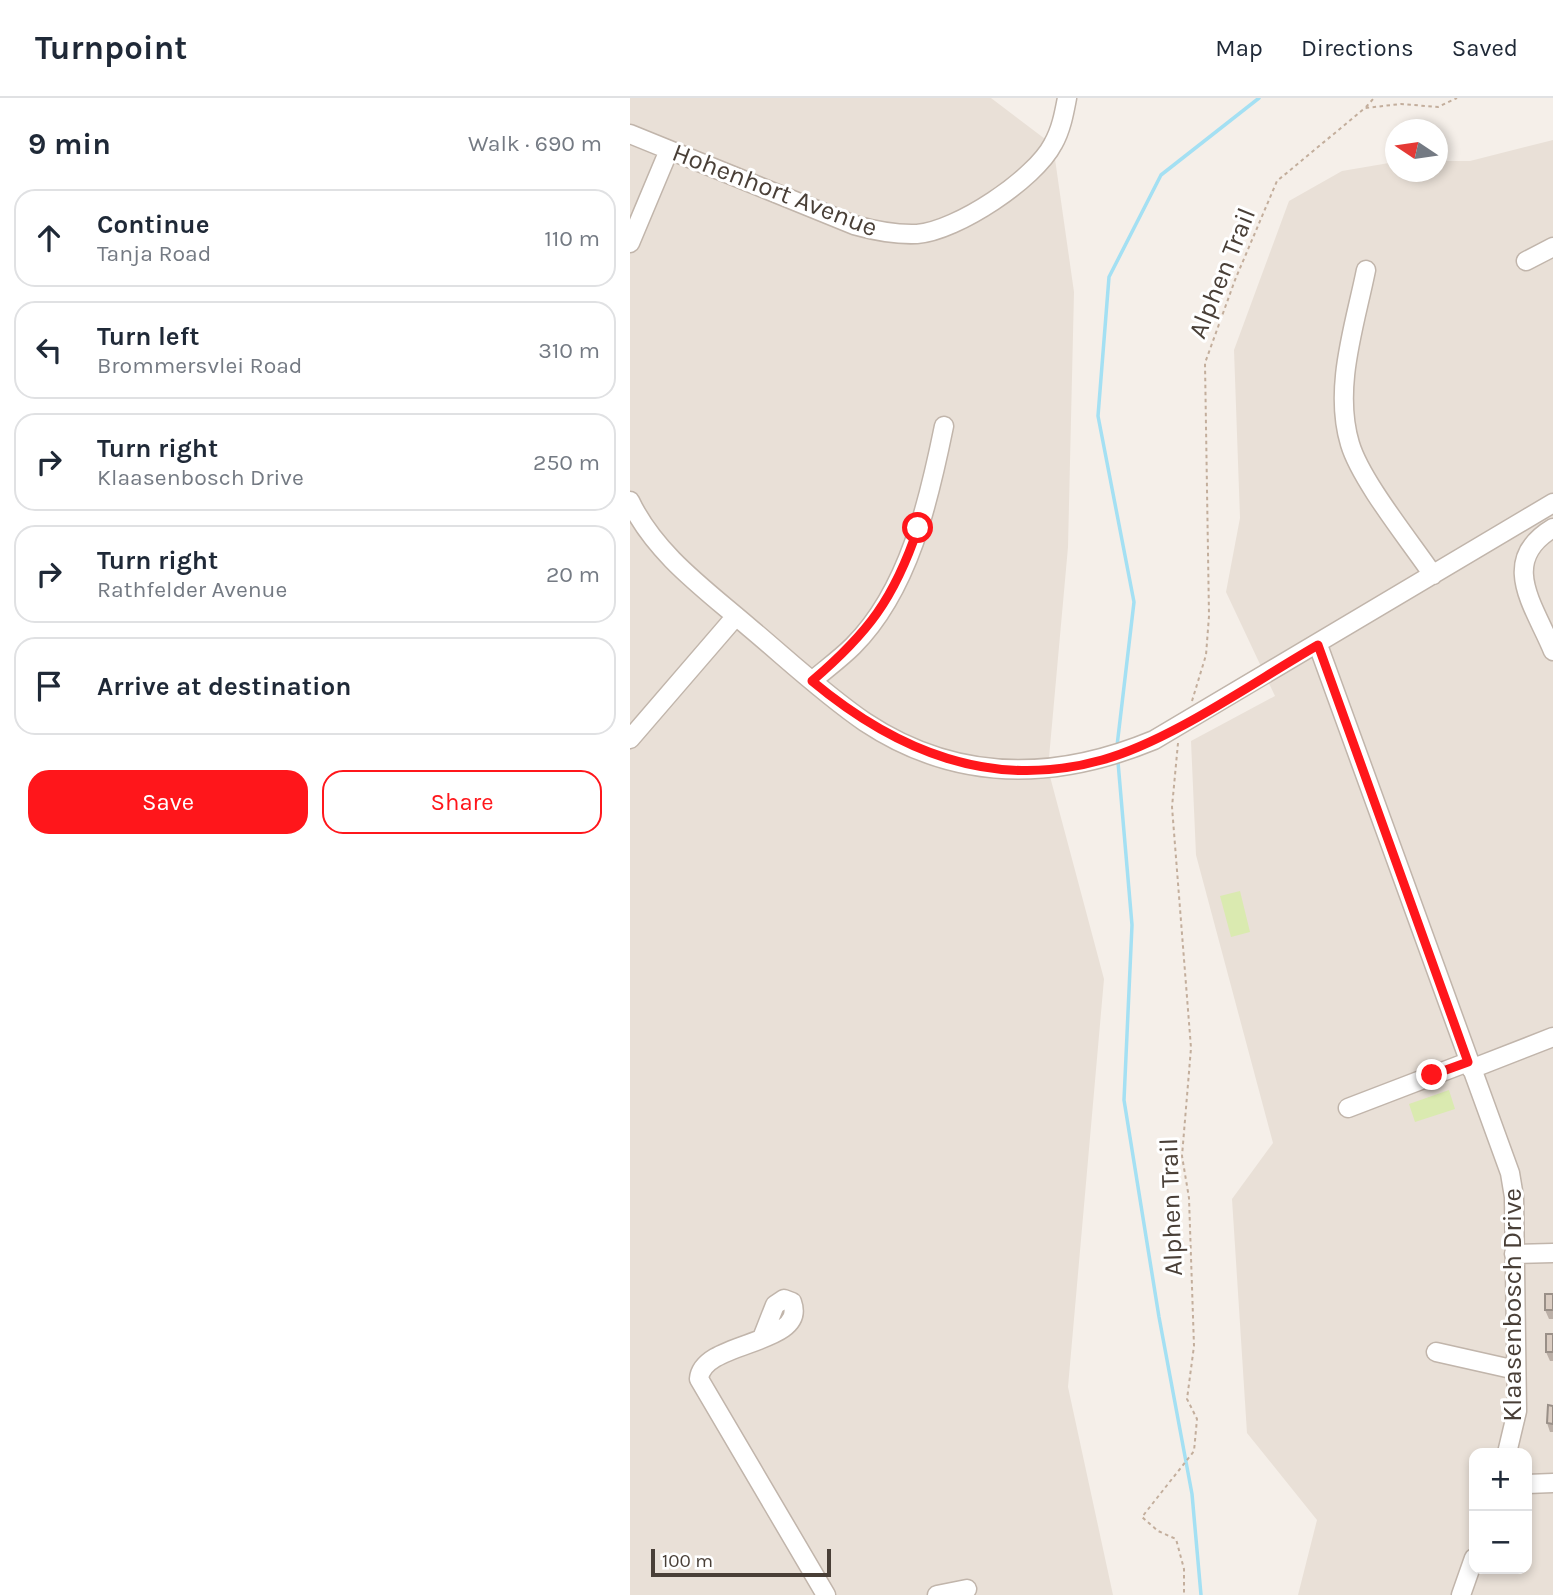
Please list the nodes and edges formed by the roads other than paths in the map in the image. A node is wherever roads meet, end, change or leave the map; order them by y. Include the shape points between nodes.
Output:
1 (1067, 98) edge
2 (630, 134) edge
3 (669, 150) junction
4 (630, 243) edge
5 (1553, 247) edge
6 (1526, 261) dead end
7 (1366, 270) dead end
8 (944, 426) dead end
9 (630, 501) edge
10 (1553, 503) edge
11 (1553, 528) edge
12 (1433, 575) junction
13 (736, 615) junction
14 (1318, 645) junction
15 (1553, 650) edge
16 (812, 681) junction
17 (630, 739) edge
18 (1553, 1037) edge
19 (1469, 1065) junction
20 (1348, 1108) dead end
21 (1553, 1253) edge
22 (1514, 1254) junction
23 (762, 1338) dead end
24 (1436, 1352) dead end
25 (1516, 1370) junction
26 (1508, 1448) edge
27 (1553, 1483) edge
28 (1532, 1484) edge
29 (1469, 1572) edge
30 (967, 1589) dead end
31 (826, 1595) edge
32 (937, 1595) edge
33 (1461, 1595) edge

1 - 3 street, Hohenhort Avenue via 1053,145 1040,161 983,208 949,227 920,234 890,234 854,225
2 - 3 street, Hohenhort Avenue
3 - 4 street
5 - 6 street
7 - 12 street via 1346,375 1350,446
8 - 16 street via 929,494 886,603 854,645
9 - 13 street via 655,541
10 - 12 street
11 - 15 street via 1533,542 1522,569
12 - 14 street
13 - 16 street
13 - 17 street
14 - 16 street via 1154,740 1100,761 1048,769 998,770 940,758 866,723
14 - 19 street, Klaasenbosch Drive
18 - 19 street
19 - 20 street
19 - 22 street, Klaasenbosch Drive via 1510,1173
21 - 22 street
22 - 25 street, Klaasenbosch Drive
23 - 31 street via 709,1362 699,1379
24 - 25 street
25 - 26 street, Klaasenbosch Drive via 1516,1421
27 - 28 street
29 - 33 street
30 - 32 street

